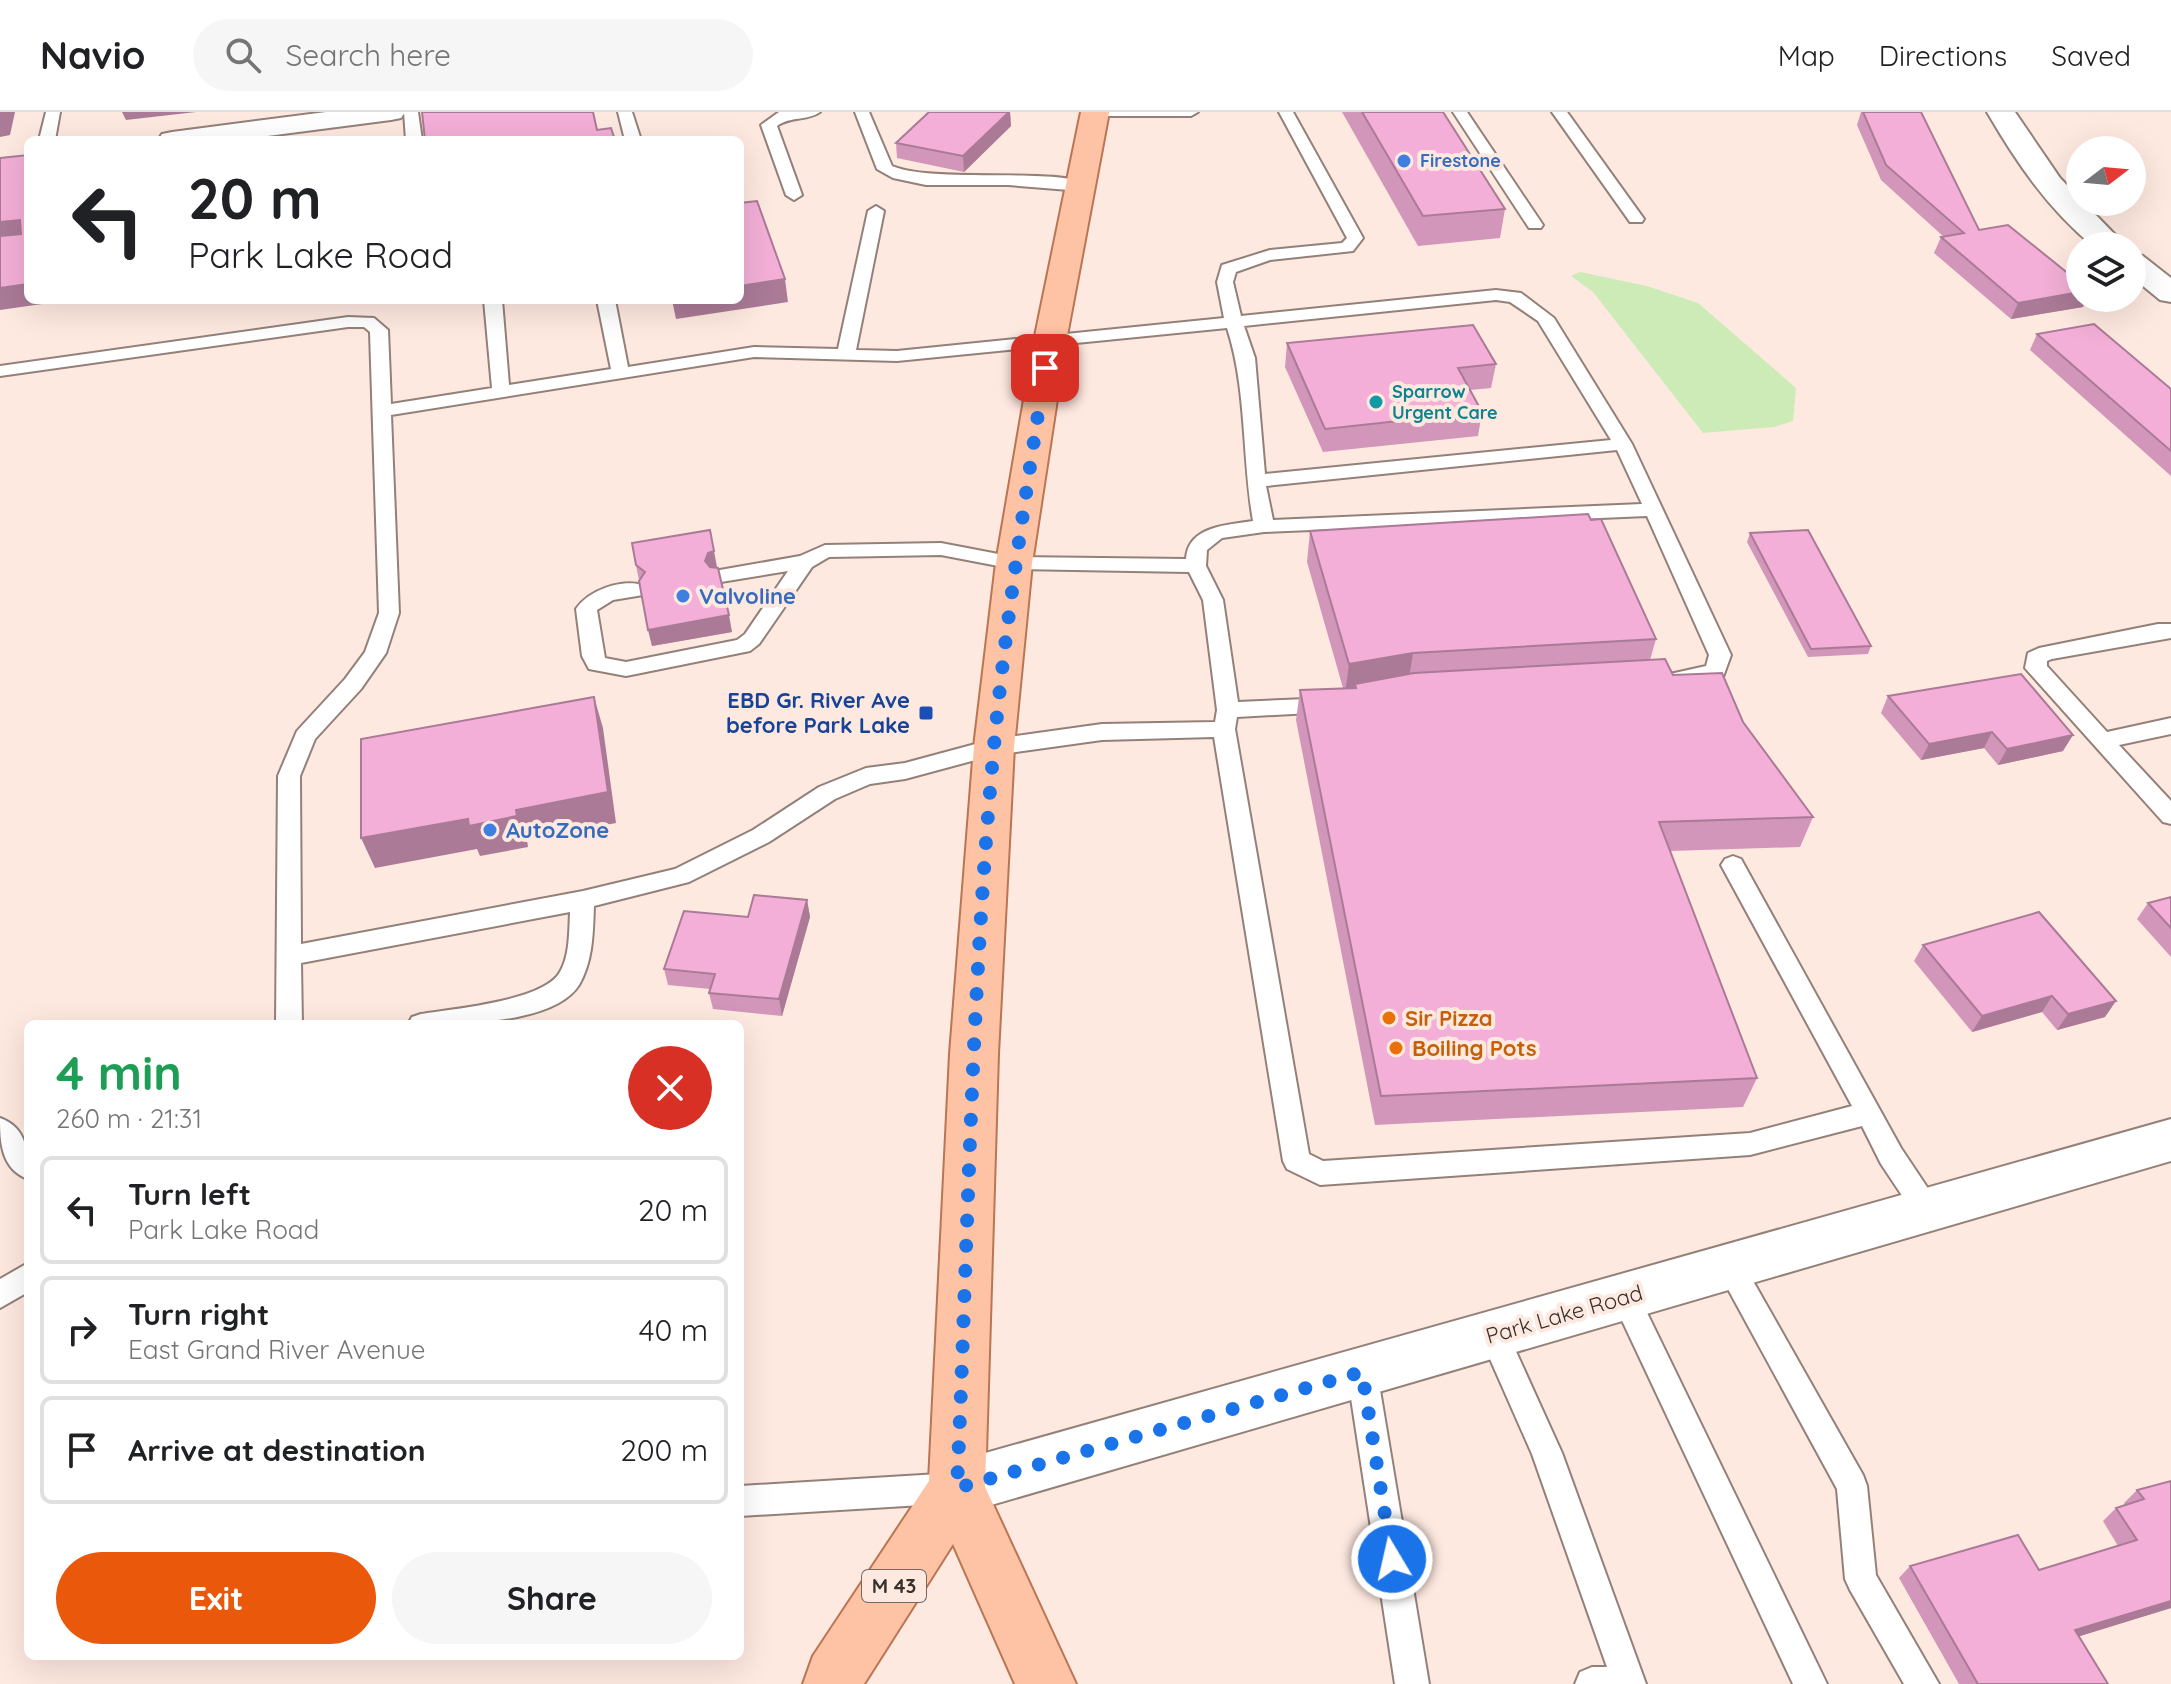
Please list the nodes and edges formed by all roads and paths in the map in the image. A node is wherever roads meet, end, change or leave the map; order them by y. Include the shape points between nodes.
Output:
1 (53, 112) edge
2 (391, 112) edge
3 (411, 112) edge
4 (625, 112) edge
5 (813, 112) edge
6 (862, 112) edge
7 (1094, 112) edge
8 (1191, 112) edge
9 (1286, 112) edge
10 (1460, 112) edge
11 (1559, 112) edge
12 (2001, 112) edge
13 (248, 135) edge
14 (48, 136) edge
15 (414, 136) edge
16 (632, 136) edge
17 (1081, 186) junction
18 (794, 195) dead end
19 (876, 211) dead end
20 (1636, 219) dead end
21 (1535, 225) dead end
22 (2092, 232) edge
23 (2149, 266) edge
24 (2171, 293) edge
25 (493, 304) edge
26 (607, 304) edge
27 (1234, 322) junction
28 (1050, 341) junction
29 (846, 354) junction
30 (621, 374) junction
31 (1, 377) edge
32 (501, 392) junction
33 (383, 411) junction
34 (1623, 444) junction
35 (1256, 481) junction
36 (1654, 510) junction
37 (1264, 526) junction
38 (805, 562) junction
39 (1014, 563) junction
40 (1196, 566) junction
41 (721, 576) edge
42 (636, 590) edge
43 (2171, 631) edge
44 (1654, 680) edge
45 (1354, 704) edge
46 (1226, 719) junction
47 (2171, 726) edge
48 (2105, 740) junction
49 (994, 747) junction
50 (2171, 816) edge
51 (1733, 865) edge
52 (583, 900) junction
53 (289, 956) junction
54 (289, 1020) edge
55 (441, 1020) edge
56 (1869, 1113) junction
57 (0, 1129) edge
58 (2171, 1140) edge
59 (24, 1162) edge
60 (1927, 1210) junction
61 (1730, 1267) junction
62 (24, 1279) edge
63 (0, 1295) edge
64 (1625, 1297) junction
65 (1494, 1334) junction
66 (1362, 1372) junction
67 (957, 1488) junction
68 (744, 1501) edge
69 (833, 1684) edge
70 (1046, 1684) edge
71 (1412, 1684) edge
72 (1592, 1684) edge
73 (1628, 1684) edge
74 (1810, 1684) edge
75 (1922, 1684) edge

1 - 14 lane
2 - 13 street
3 - 15 lane
4 - 16 lane
5 - 18 lane via 781,116 769,125
6 - 17 lane via 885,169 897,175
7 - 8 lane
7 - 17 main road
9 - 27 lane via 1355,238 1347,247 1256,258 1228,269 1225,282
10 - 21 lane
11 - 20 lane
12 - 22 street via 2038,172
17 - 28 main road
19 - 29 lane
23 - 24 street
25 - 32 lane
26 - 30 lane
27 - 28 lane
27 - 34 lane via 1515,297 1545,318
27 - 35 lane via 1246,358
28 - 29 lane via 897,356
28 - 39 main road
29 - 30 lane via 754,352
30 - 32 lane
31 - 33 lane via 368,322 379,330
32 - 33 lane
33 - 53 lane via 389,613 375,653 305,736 289,776
34 - 35 lane
34 - 36 lane
35 - 37 lane
36 - 37 lane
36 - 44 lane via 1720,655 1715,672
37 - 40 lane via 1216,533 1197,548
38 - 39 lane via 838,549 941,549
38 - 41 lane
38 - 42 lane via 743,646 626,669 597,664 586,609 604,595
39 - 40 lane
39 - 49 main road
40 - 46 lane via 1213,600
43 - 48 lane via 2036,658 2036,668
45 - 46 lane
46 - 49 lane
46 - 56 lane via 1297,1161 1320,1173 1750,1144
47 - 48 lane
48 - 50 lane
49 - 52 lane via 866,776 681,876
49 - 67 main road via 974,1054
51 - 56 lane
52 - 53 lane
52 - 55 lane via 576,960 565,985 537,1001
53 - 54 lane
56 - 60 lane
57 - 59 lane
58 - 60 street, Park Lake Road
60 - 61 street, Park Lake Road
61 - 64 street, Park Lake Road
61 - 75 lane via 1852,1486 1861,1579
62 - 63 lane
64 - 65 street, Park Lake Road
64 - 74 lane
65 - 66 street, Park Lake Road
65 - 73 lane via 1547,1453
66 - 67 street, Park Lake Road
66 - 71 lane
67 - 68 lane
67 - 69 main road, M 43
67 - 70 main road
72 - 73 lane

